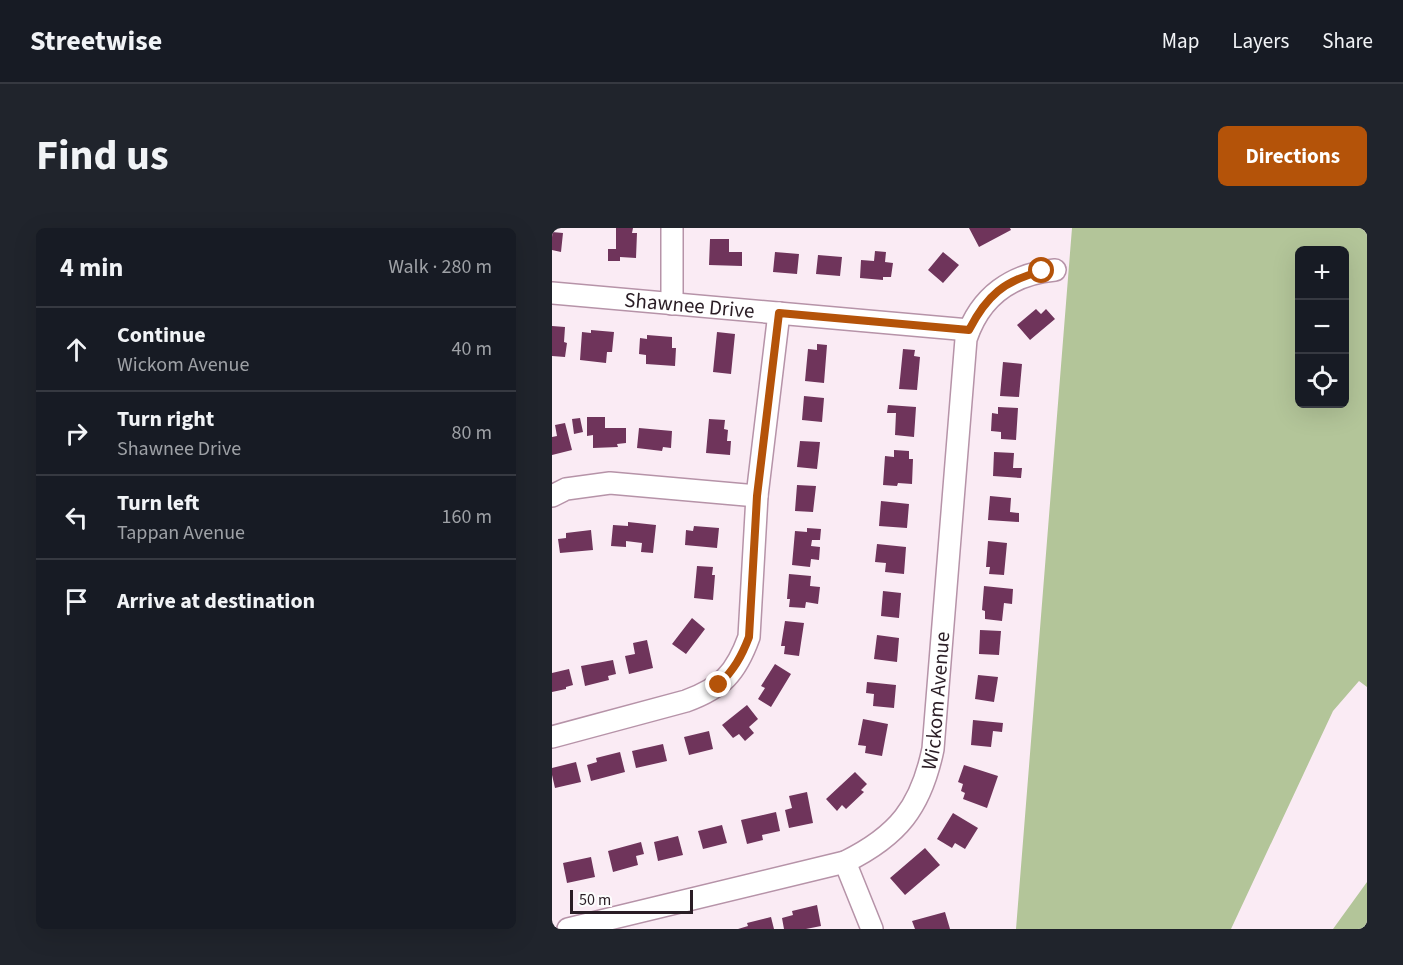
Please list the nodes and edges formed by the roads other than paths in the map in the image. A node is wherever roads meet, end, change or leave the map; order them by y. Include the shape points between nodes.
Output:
1 (672, 228) edge
2 (1055, 270) dead end
3 (552, 293) edge
4 (672, 304) junction
5 (779, 313) junction
6 (969, 330) junction
7 (552, 496) edge
8 (757, 496) junction
9 (552, 737) edge
10 (845, 861) junction
11 (568, 929) edge
12 (872, 929) edge

1 - 4 street
2 - 6 street, Wickom Avenue via 1007,284 978,312
3 - 4 street, Shawnee Drive
4 - 5 street, Shawnee Drive
5 - 6 street, Shawnee Drive
5 - 8 street
6 - 10 street, Wickom Avenue via 928,772 905,817 888,836
7 - 8 street via 566,489 610,483
8 - 9 street via 749,637 732,672 703,695
10 - 11 street, Wickom Avenue
10 - 12 street

